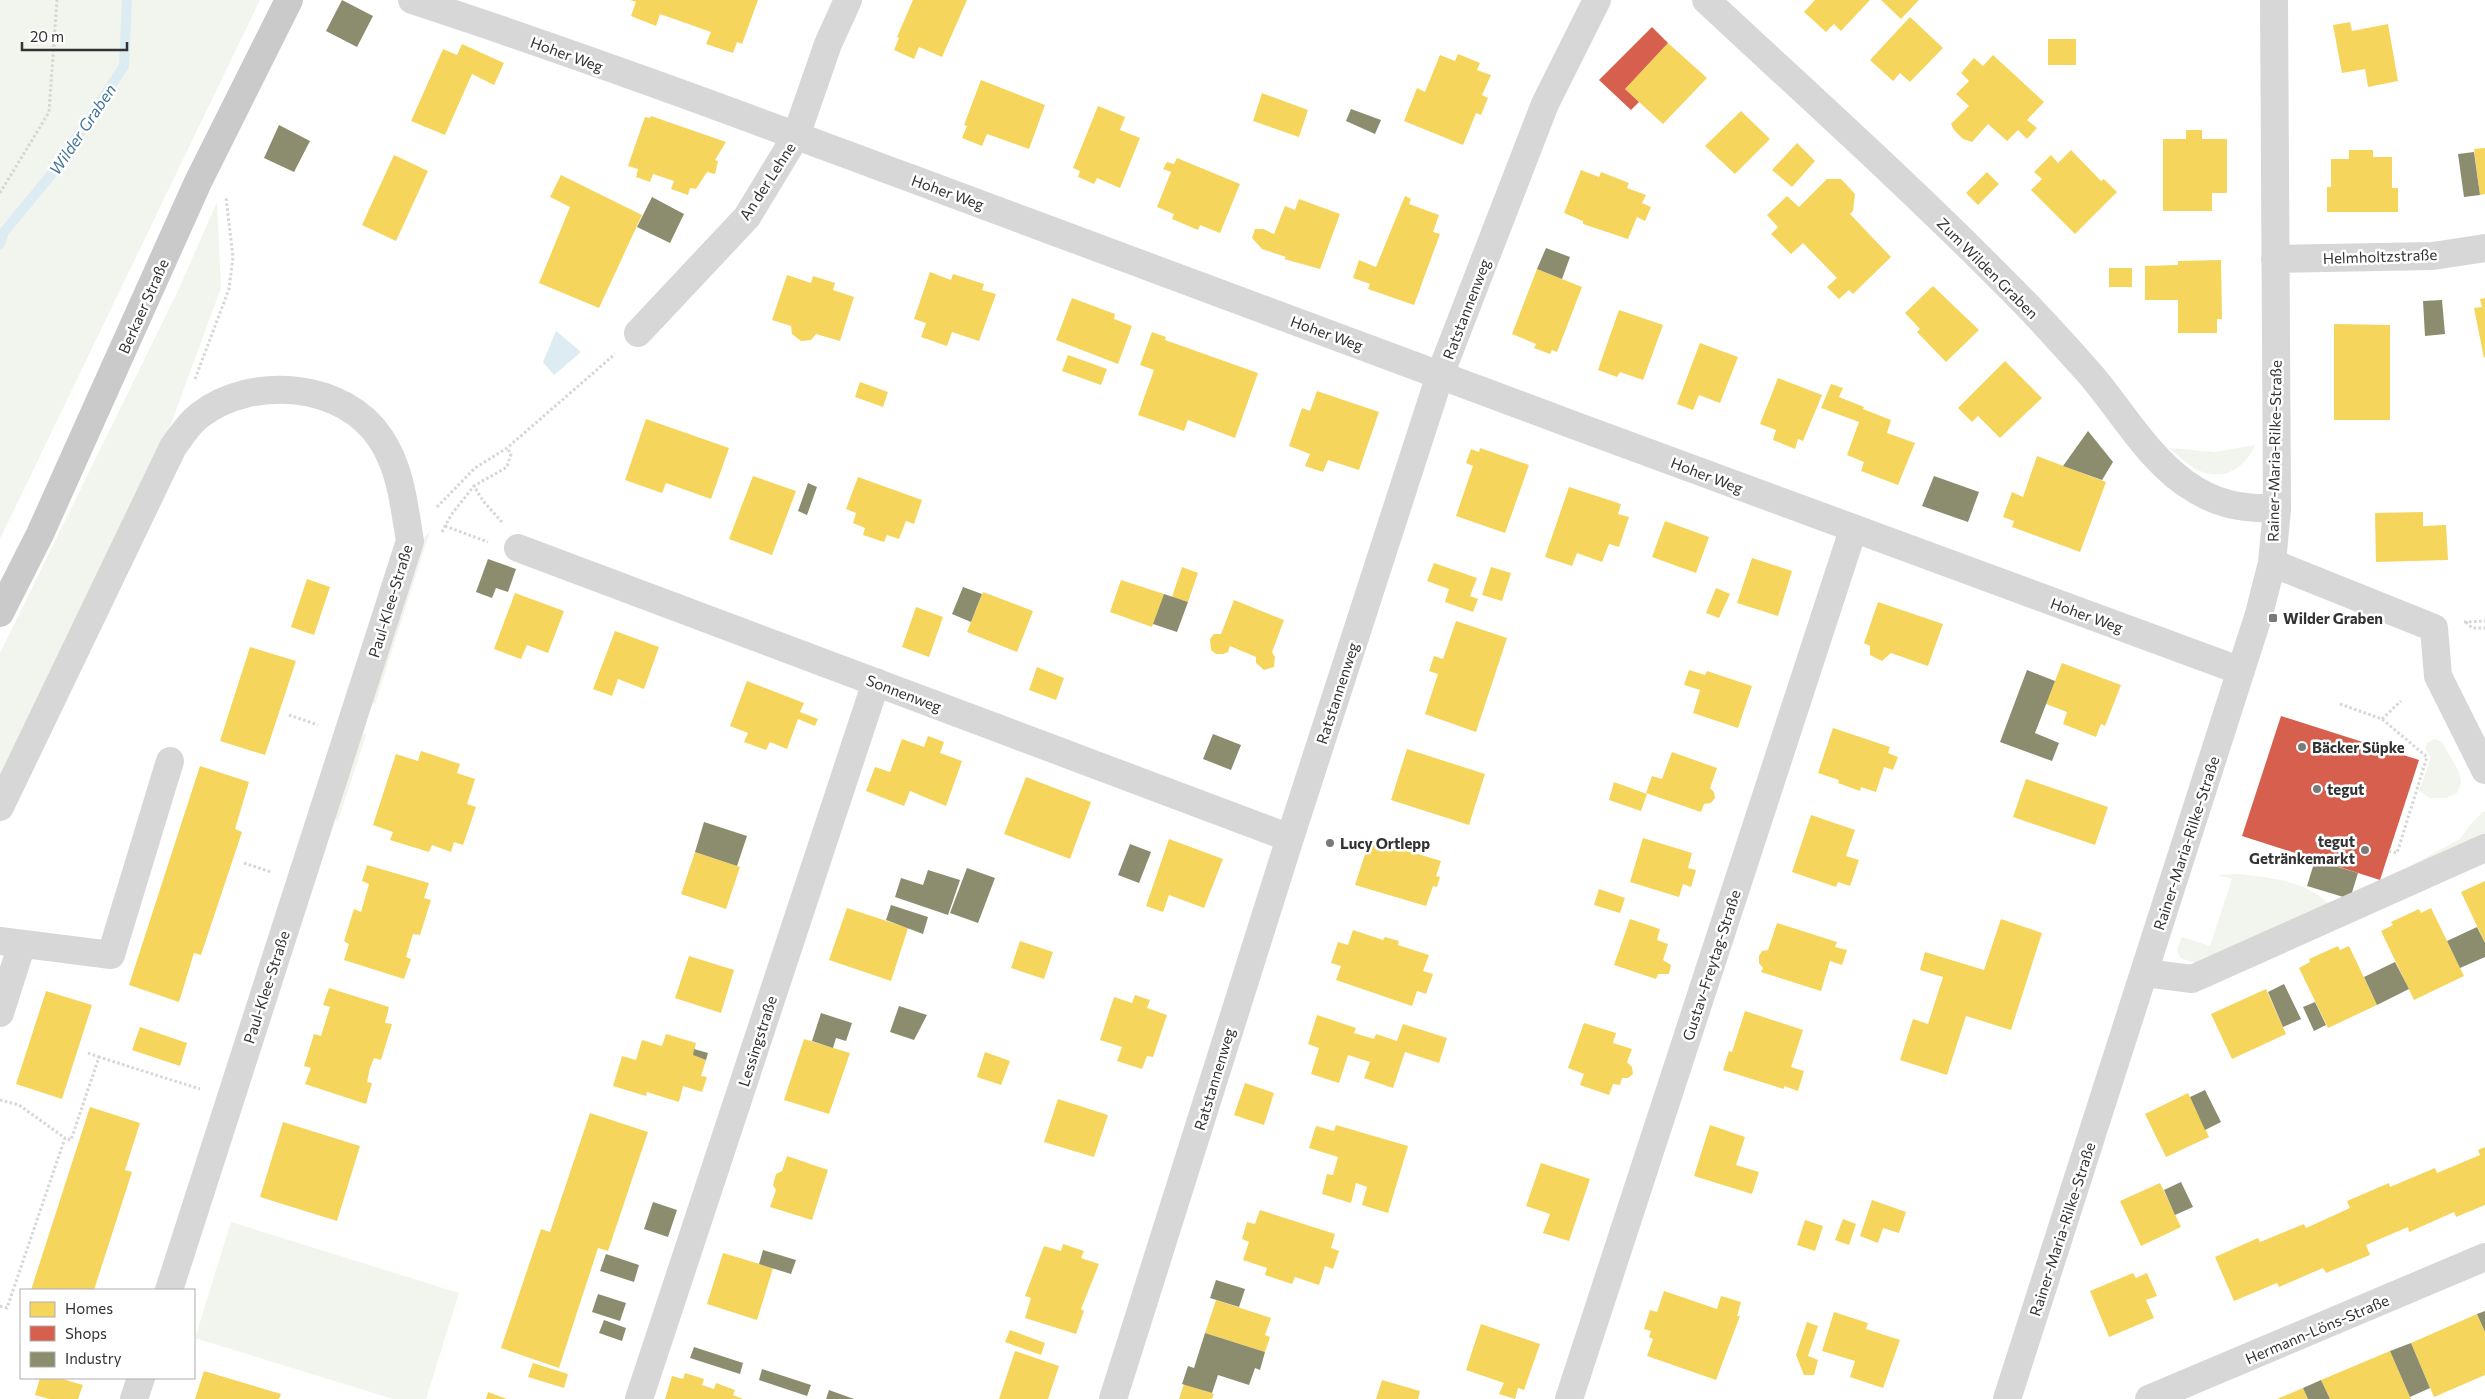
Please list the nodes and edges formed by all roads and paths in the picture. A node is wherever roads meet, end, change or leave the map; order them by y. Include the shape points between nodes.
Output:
1 (58, 0) edge
2 (289, 0) edge
3 (412, 0) edge
4 (848, 0) edge
5 (1597, 0) edge
6 (1706, 0) edge
7 (2274, 0) edge
8 (796, 136) junction
9 (0, 193) edge
10 (226, 194) dead end
11 (2485, 248) edge
12 (2275, 259) junction
13 (638, 333) joint
14 (1440, 374) junction
15 (194, 381) dead end
16 (508, 448) junction
17 (2277, 509) junction
18 (500, 519) dead end
19 (445, 526) dead end
20 (1853, 530) junction
21 (469, 537) dead end
22 (410, 541) junction
23 (518, 548) dead end
24 (2272, 563) junction
25 (0, 613) edge
26 (2466, 621) dead end
27 (2471, 621) dead end
28 (2485, 621) edge
29 (2485, 628) edge
30 (2241, 671) junction
31 (876, 682) junction
32 (2401, 702) dead end
33 (2340, 704) dead end
34 (2382, 720) junction
35 (170, 761) dead end
36 (2485, 770) edge
37 (0, 807) edge
38 (1290, 838) junction
39 (2485, 848) edge
40 (2389, 851) dead end
41 (11, 942) edge
42 (2145, 973) junction
43 (0, 1013) edge
44 (88, 1053) dead end
45 (99, 1057) junction
46 (230, 1099) junction
47 (0, 1100) edge
48 (64, 1138) junction
49 (2485, 1257) edge
50 (169, 1289) edge
51 (0, 1306) edge
52 (141, 1379) edge
53 (134, 1399) edge
54 (639, 1399) edge
55 (1113, 1399) edge
56 (1570, 1399) edge
57 (2007, 1399) edge
58 (2148, 1399) edge

1 - 9 path via 49,112
2 - 25 main road, Berkaer Straße via 198,182 40,534
3 - 8 street, Hoher Weg
4 - 8 street, An der Lehne via 828,44
5 - 14 street, Ratstannenweg via 1545,104
6 - 17 street, Zum Wilden Graben via 2016,294 2090,374 2153,454 2183,481 2204,496 2229,506
7 - 12 street, Rainer-Maria-Rilke-Straße
8 - 13 street, An der Lehne via 747,217
8 - 14 street, Hoher Weg
10 - 15 path via 233,257 229,289
11 - 12 street, Helmholtzstraße via 2433,256
12 - 17 street, Rainer-Maria-Rilke-Straße
13 - 16 path
14 - 20 street, Hoher Weg
14 - 38 street, Ratstannenweg
16 - 18 path via 511,454 508,468 474,486
16 - 22 path via 475,468 441,502
17 - 24 street, Rainer-Maria-Rilke-Straße
19 - 21 path
20 - 30 street, Hoher Weg
20 - 56 street, Gustav-Freytag-Straße
22 - 37 street, Paul-Klee-Straße via 394,461 380,437 358,415 334,400 304,391 269,388 236,396 201,414 187,427 174,447
22 - 46 street, Paul-Klee-Straße
23 - 31 street, Sonnenweg
24 - 30 street, Rainer-Maria-Rilke-Straße
24 - 36 street via 2434,628 2438,676
26 - 29 path via 2472,628
27 - 28 path
30 - 42 street, Rainer-Maria-Rilke-Straße
31 - 38 street, Sonnenweg
31 - 54 street, Lessingstraße
32 - 34 path
33 - 34 path
34 - 40 path via 2427,757 2397,853
35 - 41 street via 112,955
38 - 55 street, Ratstannenweg
39 - 42 street via 2192,979
41 - 43 street
42 - 57 street, Rainer-Maria-Rilke-Straße
44 - 45 path
45 - 46 path
45 - 48 path via 71,1140
46 - 50 street, Paul-Klee-Straße
47 - 48 path via 20,1105
48 - 51 path via 7,1308
49 - 58 street, Hermann-Löns-Straße
52 - 53 street

